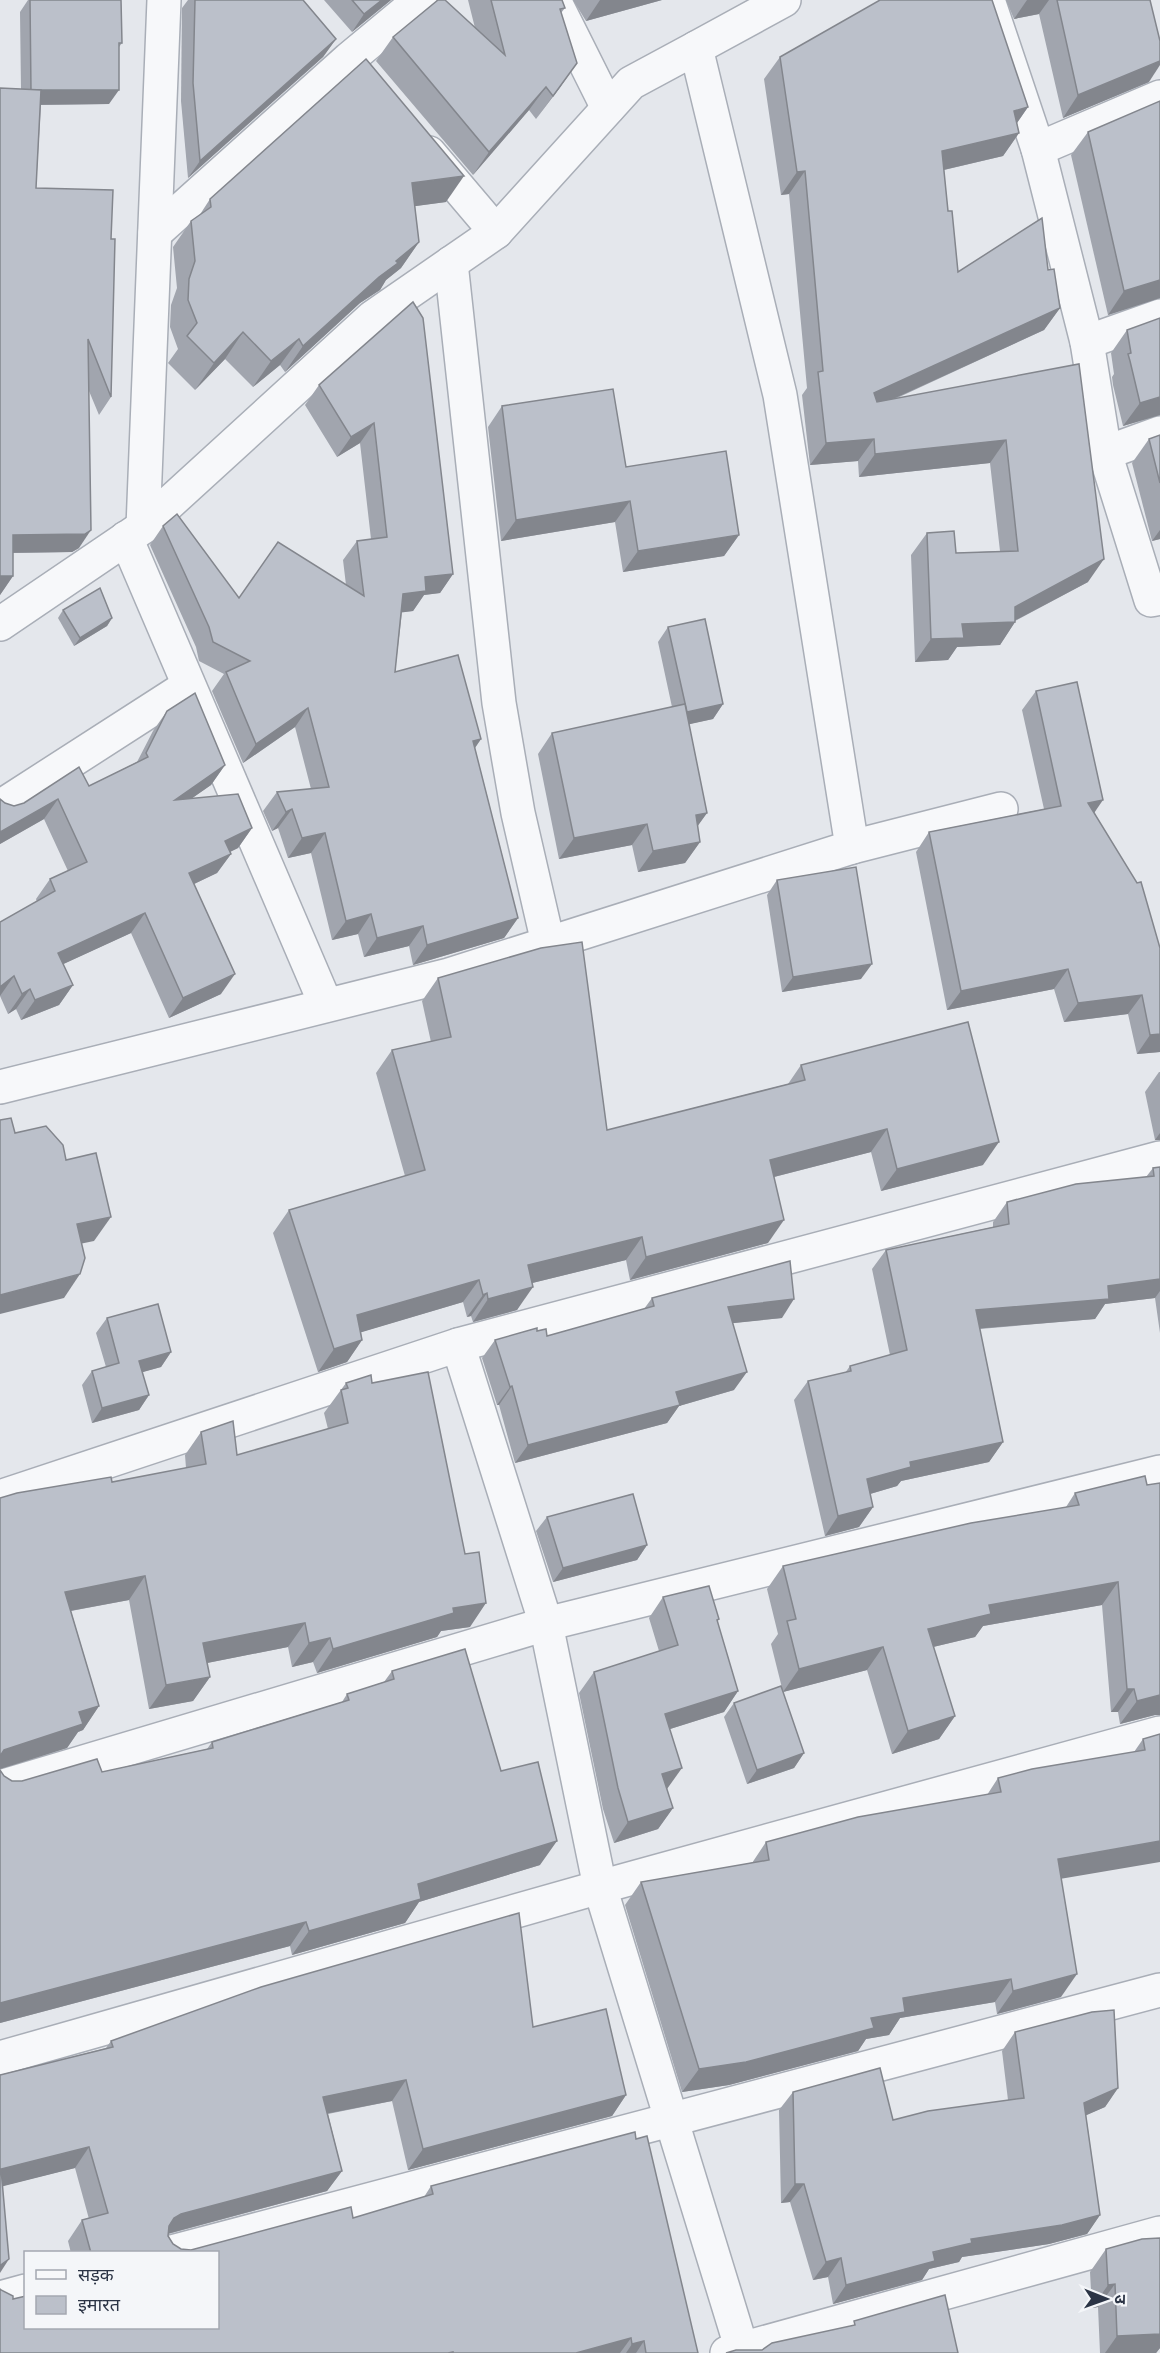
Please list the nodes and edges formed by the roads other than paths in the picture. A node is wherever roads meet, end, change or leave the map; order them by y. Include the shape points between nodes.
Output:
1 (164, 0) edge
2 (420, 0) edge
3 (554, 0) edge
4 (988, 0) edge
5 (779, 1) edge
6 (328, 34) edge
7 (696, 48) junction
8 (349, 60) junction
9 (372, 87) edge
10 (1160, 97) edge
11 (608, 108) junction
12 (411, 132) edge
13 (1038, 149) junction
14 (155, 232) junction
15 (496, 232) junction
16 (451, 263) junction
17 (1160, 316) edge
18 (1087, 342) junction
19 (1160, 433) edge
20 (1105, 453) junction
21 (134, 533) junction
22 (1160, 598) edge
23 (0, 624) edge
24 (188, 687) junction
25 (0, 807) edge
26 (1001, 809) dead end
27 (852, 847) junction
28 (548, 943) junction
29 (326, 1005) junction
30 (0, 1087) edge
31 (1160, 1158) edge
32 (459, 1346) junction
33 (1160, 1472) edge
34 (0, 1497) edge
35 (546, 1624) junction
36 (1160, 1733) edge
37 (0, 1787) edge
38 (600, 1887) junction
39 (1160, 1990) edge
40 (0, 2058) edge
41 (671, 2121) junction
42 (1160, 2233) edge
43 (180, 2251) edge
44 (24, 2292) edge
45 (0, 2298) edge
46 (737, 2352) edge

1 - 14 street
2 - 8 street
3 - 11 street
4 - 13 street
5 - 7 street
6 - 8 street
7 - 11 street via 631,83
7 - 27 street via 780,395
8 - 9 street
8 - 14 street
10 - 13 street
11 - 15 street
12 - 15 street
13 - 18 street
14 - 21 street
15 - 16 street
16 - 21 street via 373,317
16 - 28 street via 499,703 518,813
17 - 18 street
18 - 20 street
19 - 20 street
20 - 22 street via 1151,600
21 - 23 street
21 - 24 street
24 - 25 street
24 - 29 street
26 - 27 street
27 - 28 street
28 - 29 street via 449,975
29 - 30 street
31 - 32 street
32 - 34 street
32 - 35 street
33 - 35 street
35 - 37 street
35 - 38 street
36 - 38 street
38 - 40 street
38 - 41 street
39 - 41 street
41 - 43 street
41 - 46 street
42 - 46 street
44 - 45 street

